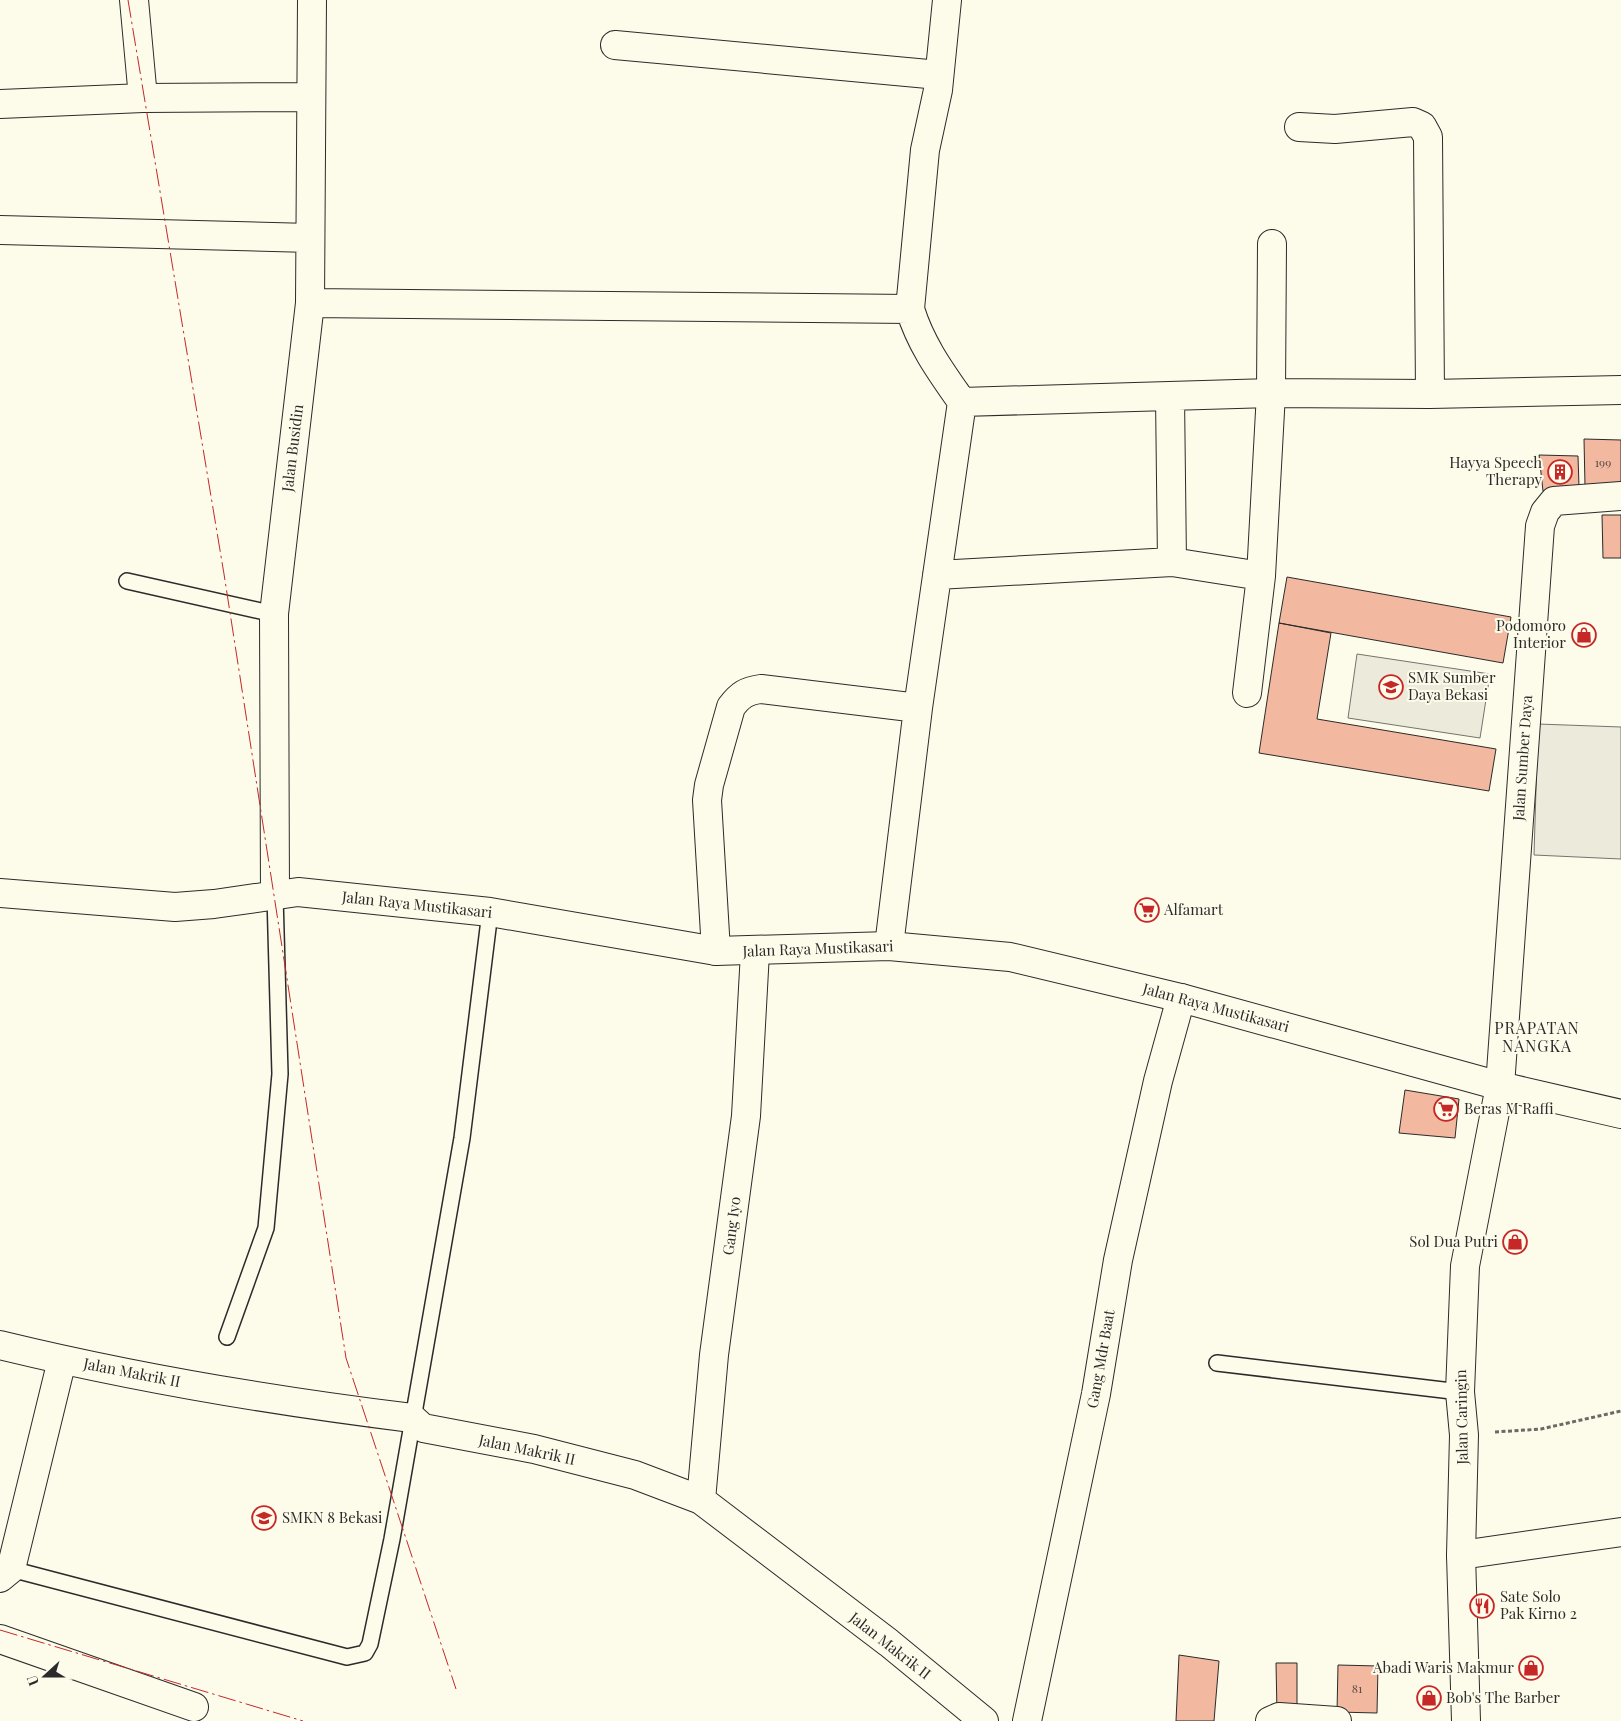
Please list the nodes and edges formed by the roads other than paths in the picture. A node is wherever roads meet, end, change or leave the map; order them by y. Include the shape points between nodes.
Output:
1 (134, 0) edge
2 (312, 0) edge
3 (947, 0) edge
4 (615, 45) dead end
5 (939, 75) junction
6 (312, 96) junction
7 (142, 98) junction
8 (0, 104) edge
9 (1299, 127) dead end
10 (0, 230) edge
11 (310, 238) junction
12 (1272, 244) dead end
13 (310, 303) junction
14 (910, 309) junction
15 (1621, 390) edge
16 (1270, 392) junction
17 (1430, 394) junction
18 (1170, 396) junction
19 (962, 402) junction
20 (1621, 496) edge
21 (1172, 562) junction
22 (937, 575) junction
23 (1261, 576) junction
24 (127, 581) dead end
25 (274, 614) junction
26 (1247, 693) dead end
27 (918, 708) junction
28 (0, 893) edge
29 (275, 896) junction
30 (490, 912) junction
31 (889, 946) junction
32 (716, 951) junction
33 (755, 952) junction
34 (1181, 998) junction
35 (1500, 1086) junction
36 (1621, 1114) edge
37 (226, 1337) dead end
38 (0, 1344) edge
39 (62, 1360) junction
40 (1217, 1363) dead end
41 (1460, 1392) junction
42 (412, 1418) junction
43 (701, 1500) junction
44 (1621, 1532) edge
45 (1461, 1555) junction
46 (5, 1574) edge
47 (0, 1639) edge
48 (194, 1707) dead end
49 (984, 1721) edge
50 (1027, 1721) edge
51 (1270, 1721) edge
52 (1337, 1721) edge
53 (1466, 1721) edge

1 - 7 street
2 - 6 street, Jalan Busidin
3 - 5 street
4 - 5 street
5 - 14 street via 925,150
6 - 7 street
6 - 11 street, Jalan Busidin
7 - 8 street
9 - 17 street via 1335,129 1413,122 1422,126 1428,137
10 - 11 street
11 - 13 street, Jalan Busidin
12 - 16 street
13 - 14 street
13 - 25 street, Jalan Busidin
14 - 19 street via 926,350
15 - 17 street
16 - 17 street
16 - 18 street
16 - 23 street
18 - 19 street
18 - 21 street
19 - 22 street
20 - 35 street, Jalan Sumber Daya via 1554,500 1540,526
21 - 22 street
21 - 23 street
22 - 27 street
23 - 26 street
24 - 25 lane
25 - 29 street, Jalan Busidin
27 - 31 street
27 - 32 street via 762,690 748,690 739,697 731,707 707,800
28 - 29 street, Jalan Raya Mustikasari via 176,907
29 - 30 street, Jalan Raya Mustikasari via 298,892
29 - 37 lane via 280,1074 266,1228
30 - 32 street, Jalan Raya Mustikasari
30 - 42 lane via 462,1138
31 - 33 street, Jalan Raya Mustikasari
31 - 34 street, Jalan Raya Mustikasari via 1010,957
32 - 33 street, Jalan Raya Mustikasari
33 - 43 street, Gang Iyo via 746,1116 714,1355
34 - 35 street, Jalan Raya Mustikasari
34 - 50 street, Gang Mdr Baat via 1158,1081 1118,1260 1096,1394
35 - 36 street, Jalan Raya Mustikasari
35 - 41 street, Jalan Caringin via 1465,1266
38 - 39 street, Jalan Makrik II
39 - 42 street, Jalan Makrik II via 286,1403
39 - 46 street
40 - 41 lane
41 - 45 street, Jalan Caringin via 1464,1435
42 - 43 street, Jalan Makrik II via 423,1428 534,1449 635,1475
42 - 46 lane via 370,1644 365,1653 358,1656 347,1657
43 - 49 street, Jalan Makrik II via 889,1643
44 - 45 street
45 - 53 street, Jalan Caringin
47 - 48 street
51 - 52 street via 1279,1717

